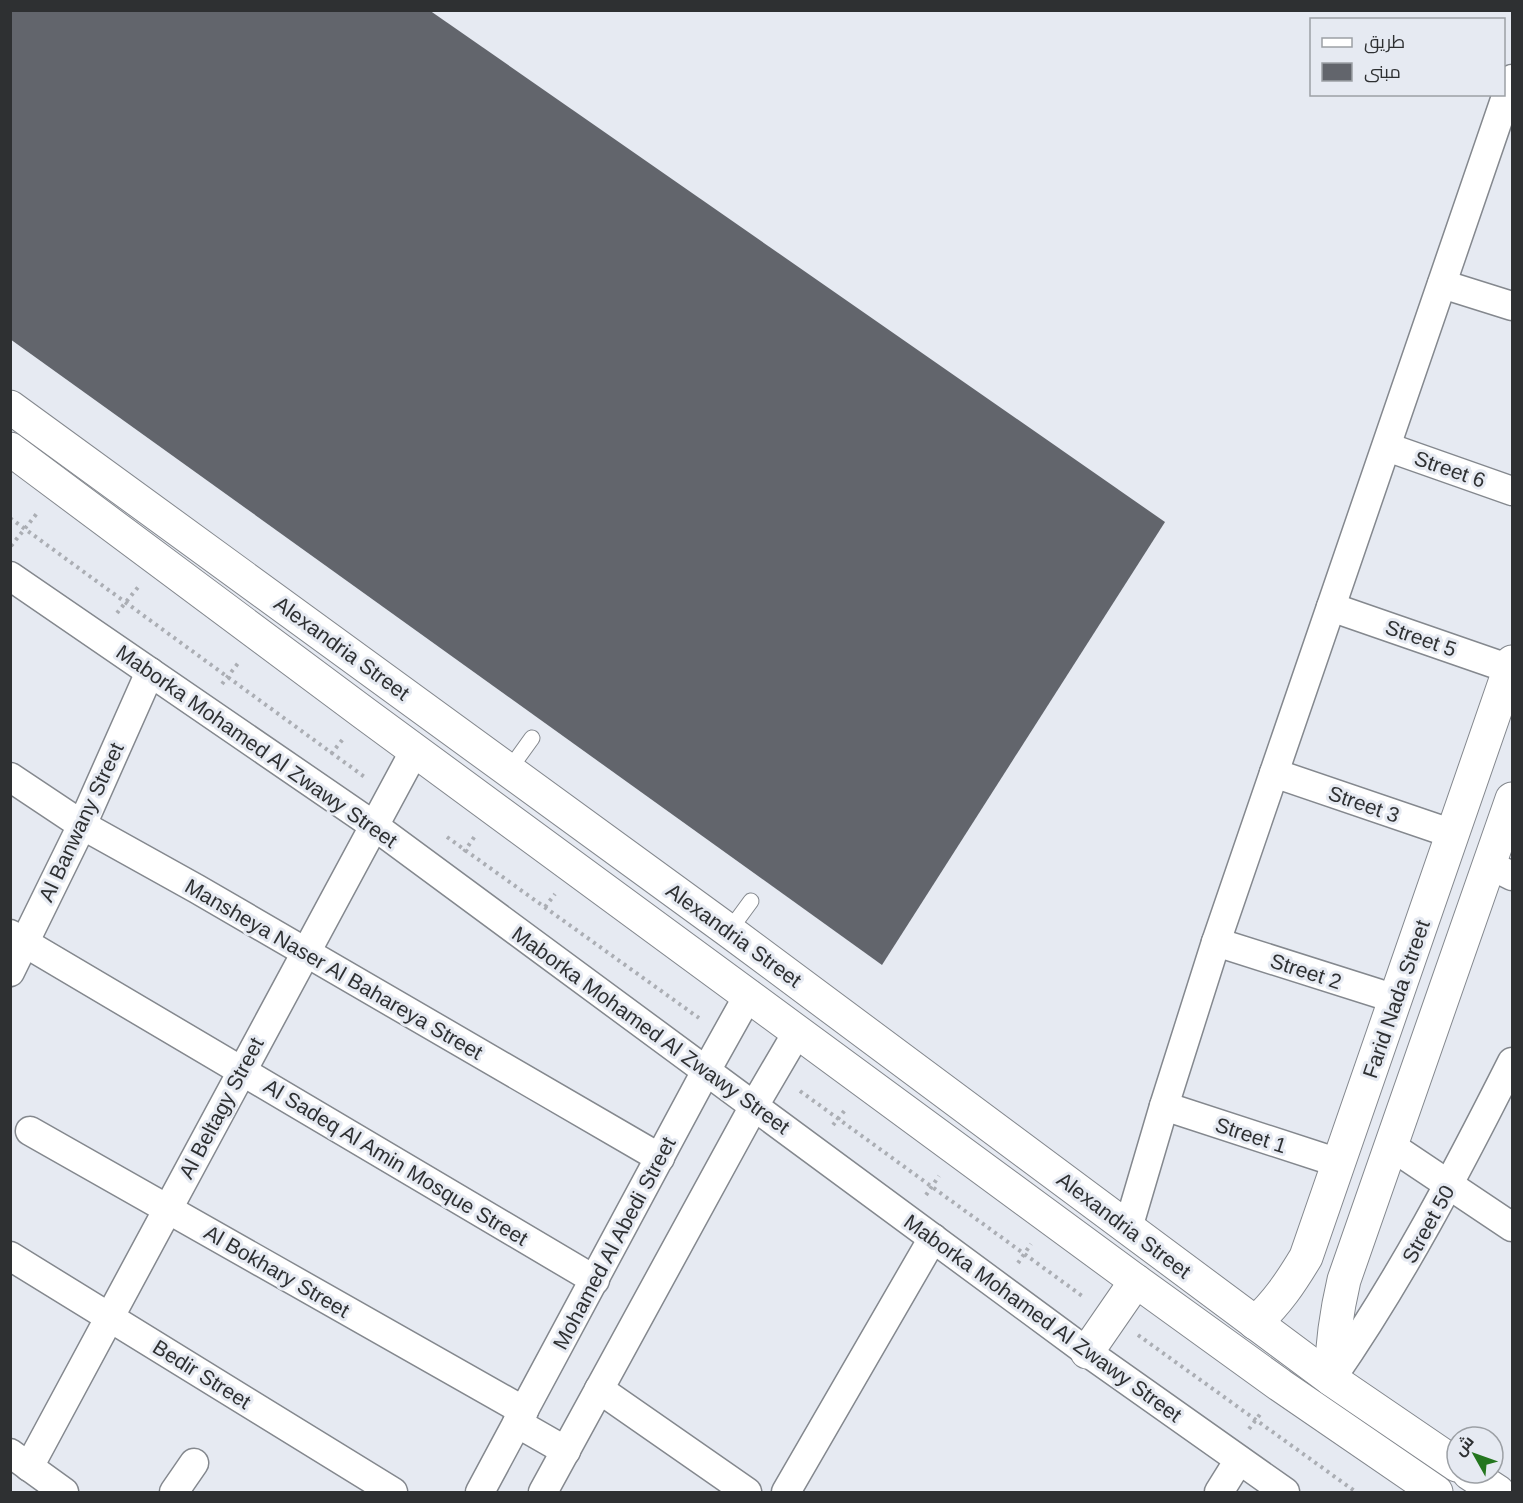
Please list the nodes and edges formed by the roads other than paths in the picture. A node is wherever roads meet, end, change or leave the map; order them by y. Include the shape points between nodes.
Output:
1 (1512, 79) edge
2 (1505, 124) edge
3 (1442, 284) junction
4 (1512, 306) edge
5 (10, 407) edge
6 (1387, 447) junction
7 (10, 449) edge
8 (1512, 490) edge
9 (10, 576) edge
10 (1332, 607) junction
11 (1511, 666) edge
12 (150, 672) junction
13 (532, 738) dead end
14 (416, 750) junction
15 (508, 770) junction
16 (1275, 773) junction
17 (10, 777) edge
18 (1512, 799) edge
19 (558, 806) junction
20 (82, 825) junction
21 (374, 825) junction
22 (1453, 834) junction
23 (536, 838) junction
24 (1442, 867) junction
25 (1495, 874) edge
26 (751, 901) dead end
27 (729, 931) junction
28 (18, 938) edge
29 (1216, 942) junction
30 (305, 951) junction
31 (10, 972) edge
32 (749, 994) junction
33 (1396, 999) junction
34 (798, 1031) junction
35 (1512, 1062) edge
36 (241, 1071) junction
37 (706, 1071) junction
38 (754, 1106) junction
39 (1164, 1107) junction
40 (30, 1131) dead end
41 (1391, 1146) junction
42 (660, 1158) junction
43 (1339, 1163) junction
44 (1449, 1185) junction
45 (167, 1209) junction
46 (1512, 1227) edge
47 (1128, 1228) junction
48 (933, 1238) junction
49 (10, 1256) edge
50 (595, 1280) junction
51 (1136, 1281) junction
52 (109, 1317) junction
53 (1255, 1323) junction
54 (1087, 1352) junction
55 (1332, 1379) junction
56 (599, 1389) junction
57 (521, 1417) junction
58 (566, 1451) junction
59 (1235, 1457) junction
60 (1445, 1457) edge
61 (20, 1460) edge
62 (194, 1463) dead end
63 (64, 1492) edge
64 (174, 1492) edge
65 (393, 1492) edge
66 (480, 1492) edge
67 (543, 1492) edge
68 (747, 1492) edge
69 (786, 1492) edge
70 (1220, 1492) edge
71 (1285, 1492) edge
72 (1436, 1492) edge

1 - 2 street
2 - 3 street
3 - 4 street
3 - 6 street
5 - 15 street, Alexandria Street
6 - 8 street, Street 6
6 - 10 street
7 - 14 street, Alexandria Street
9 - 12 street, Maborka Mohamed Al Zwawy Street
10 - 11 street, Street 5
10 - 16 street
11 - 22 street, Farid Nada Street
12 - 20 street, Al Banwany Street
12 - 21 street, Maborka Mohamed Al Zwawy Street
13 - 15 lane
14 - 21 street, Al Beltagy Street
14 - 23 street, Alexandria Street
15 - 19 street, Alexandria Street
16 - 22 street, Street 3
16 - 29 street
17 - 20 street, Mansheya Naser Al Bahareya Street
18 - 25 street, Farid Nada Street
19 - 23 street
19 - 27 street, Alexandria Street
20 - 28 street, Al Banwany Street
20 - 30 street, Mansheya Naser Al Bahareya Street
21 - 30 street, Al Beltagy Street
21 - 37 street, Maborka Mohamed Al Zwawy Street
22 - 24 street, Farid Nada Street
23 - 32 street, Alexandria Street
24 - 25 street
24 - 33 street, Farid Nada Street
25 - 41 street, Farid Nada Street
26 - 27 lane
27 - 47 street, Alexandria Street
28 - 31 street, Al Banwany Street
28 - 36 street, Al Sadeq Al Amin Mosque Street
29 - 33 street, Street 2
29 - 39 street
30 - 36 street, Al Beltagy Street
30 - 42 street, Mansheya Naser Al Bahareya Street
32 - 34 street, Alexandria Street
32 - 37 street, Mohamed Al Abedi Street
33 - 43 street, Farid Nada Street
34 - 38 street
34 - 51 street, Alexandria Street
35 - 44 street, Street 50
36 - 45 street, Al Beltagy Street
36 - 50 street, Al Sadeq Al Amin Mosque Street
37 - 38 street, Maborka Mohamed Al Zwawy Street
37 - 42 street, Mohamed Al Abedi Street
38 - 48 street, Maborka Mohamed Al Zwawy Street
38 - 56 street
39 - 43 street, Street 1
39 - 47 street
40 - 45 street, Al Bokhary Street
41 - 44 street
41 - 55 street, Farid Nada Street via 1344,1280 1332,1346
42 - 50 street, Mohamed Al Abedi Street
43 - 53 street, Farid Nada Street via 1306,1257 1274,1306
44 - 46 street
44 - 55 street, Street 50 via 1392,1286
45 - 52 street, Al Beltagy Street
45 - 57 street, Al Bokhary Street
47 - 53 street, Alexandria Street
48 - 54 street, Maborka Mohamed Al Zwawy Street
48 - 69 street
49 - 52 street, Bedir Street
50 - 57 street, Mohamed Al Abedi Street
51 - 54 street
51 - 72 street, Alexandria Street
52 - 61 street, Al Beltagy Street
52 - 65 street, Bedir Street
53 - 55 street, Alexandria Street
54 - 59 street, Maborka Mohamed Al Zwawy Street
55 - 60 street, Alexandria Street
56 - 58 street
56 - 68 street
57 - 58 street, Al Bokhary Street
57 - 66 street, Mohamed Al Abedi Street
58 - 67 street
59 - 70 street
59 - 71 street, Maborka Mohamed Al Zwawy Street
61 - 63 street
62 - 64 street

